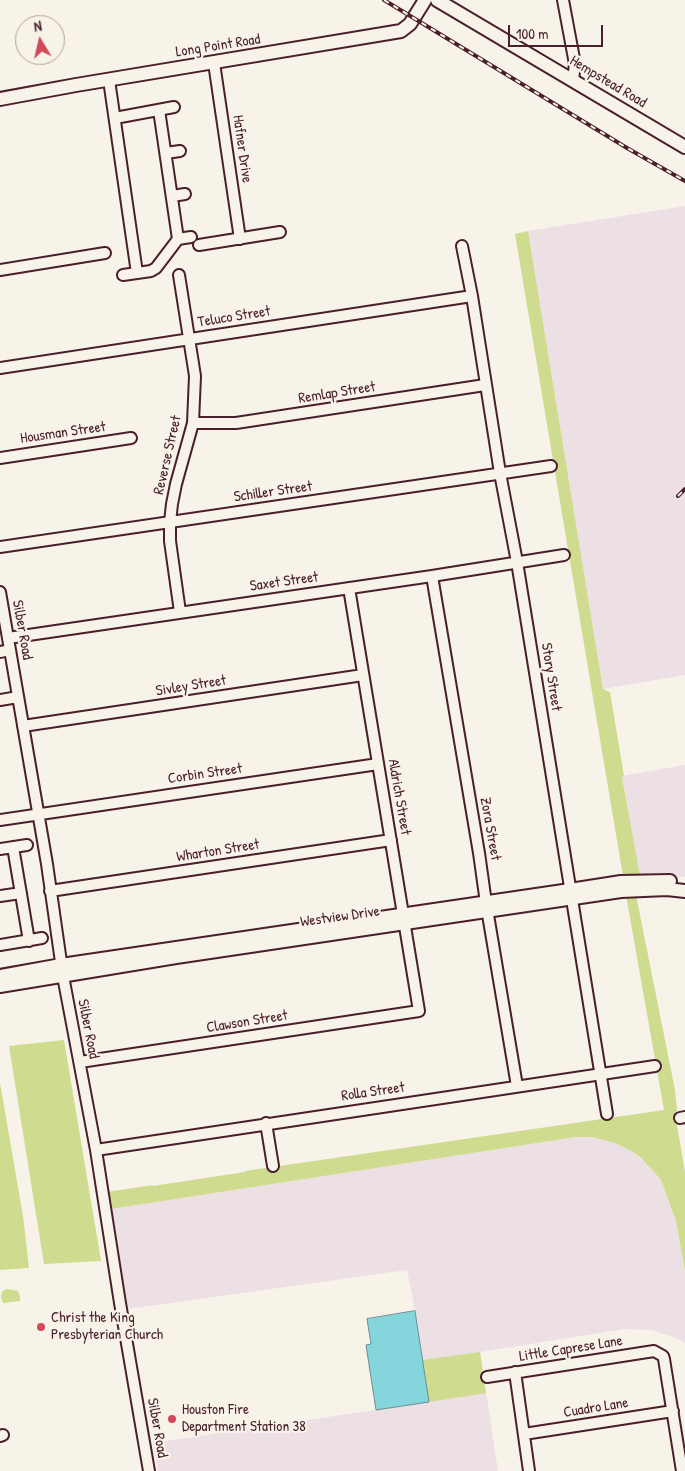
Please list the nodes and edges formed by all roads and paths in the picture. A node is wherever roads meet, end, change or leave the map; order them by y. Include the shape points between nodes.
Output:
1 (425, 0) edge
2 (437, 0) edge
3 (563, 0) edge
4 (214, 63) junction
5 (109, 80) junction
6 (573, 80) junction
7 (0, 99) edge
8 (174, 107) dead end
9 (160, 110) junction
10 (115, 118) junction
11 (682, 142) edge
12 (180, 151) dead end
13 (166, 153) junction
14 (185, 194) dead end
15 (172, 196) junction
16 (280, 232) dead end
17 (191, 237) dead end
18 (178, 239) junction
19 (240, 239) junction
20 (199, 245) dead end
21 (462, 246) dead end
22 (105, 253) dead end
23 (0, 270) edge
24 (137, 273) junction
25 (123, 275) dead end
26 (179, 275) dead end
27 (472, 296) junction
28 (189, 339) junction
29 (0, 368) edge
30 (485, 385) junction
31 (193, 423) junction
32 (131, 438) dead end
33 (0, 458) edge
34 (551, 466) dead end
35 (500, 473) junction
36 (170, 522) junction
37 (0, 547) edge
38 (564, 555) dead end
39 (517, 562) junction
40 (432, 576) junction
41 (349, 588) junction
42 (0, 592) edge
43 (180, 612) junction
44 (8, 638) junction
45 (5, 651) edge
46 (363, 675) junction
47 (18, 697) junction
48 (2, 699) edge
49 (23, 726) junction
50 (378, 764) junction
51 (38, 814) junction
52 (0, 820) edge
53 (391, 840) junction
54 (27, 845) dead end
55 (13, 847) junction
56 (0, 849) edge
57 (685, 882) edge
58 (685, 891) edge
59 (50, 892) junction
60 (21, 893) junction
61 (571, 894) junction
62 (0, 896) edge
63 (487, 907) junction
64 (405, 919) junction
65 (42, 938) dead end
66 (29, 940) junction
67 (0, 945) edge
68 (62, 970) junction
69 (0, 976) edge
70 (0, 986) edge
71 (420, 1011) joint
72 (80, 1062) junction
73 (655, 1066) dead end
74 (601, 1074) junction
75 (517, 1086) junction
76 (607, 1114) dead end
77 (266, 1123) junction
78 (96, 1150) junction
79 (273, 1166) dead end
80 (515, 1372) junction
81 (487, 1377) dead end
82 (672, 1411) junction
83 (524, 1434) junction
84 (149, 1471) edge
85 (529, 1471) edge
86 (682, 1471) edge

1 - 4 main road, Long Point Road via 410,24 401,31
2 - 6 main road, Hempstead Road
3 - 6 street via 574,64
4 - 5 main road, Long Point Road
4 - 19 street, Hafner Drive
5 - 7 main road, Long Point Road
5 - 10 street
6 - 11 main road, Hempstead Road
8 - 9 street
9 - 10 street
9 - 13 street
10 - 24 street
12 - 13 street
13 - 15 street
14 - 15 street
15 - 18 street
16 - 19 street
17 - 18 street
18 - 24 street via 156,268
19 - 20 street
21 - 27 street, Story Street
22 - 23 street
24 - 25 street
26 - 28 street, Reverse Street
27 - 28 street, Teluco Street
27 - 30 street, Story Street
28 - 29 street, Teluco Street
28 - 31 street, Reverse Street via 194,376
30 - 31 street, Remlap Street via 236,423
30 - 35 street, Story Street
31 - 36 street, Reverse Street via 176,484
32 - 33 street, Housman Street
34 - 35 street, Schiller Street
35 - 36 street, Schiller Street
35 - 39 street, Story Street
36 - 37 street, Schiller Street
36 - 43 street, Reverse Street
38 - 39 street, Saxet Street
39 - 40 street, Saxet Street
39 - 61 street, Story Street
40 - 41 street, Saxet Street
40 - 63 street, Zora Street
41 - 43 street, Saxet Street
41 - 46 street, Aldrich Street
42 - 44 street, Silber Road
43 - 44 street, Saxet Street
44 - 45 street, Silber Road
45 - 47 street, Silber Road
46 - 49 street, Sivley Street
46 - 50 street, Aldrich Street
47 - 48 street
47 - 49 street, Silber Road
49 - 51 street, Silber Road
50 - 51 street, Corbin Street
50 - 53 street, Aldrich Street
51 - 52 street, Corbin Street
51 - 59 street, Silber Road
53 - 59 street, Wharton Street
53 - 64 street, Aldrich Street
54 - 55 street
55 - 56 street
55 - 60 street
57 - 61 main road, Westview Drive via 621,882
58 - 61 main road, Westview Drive
59 - 68 street, Silber Road
60 - 62 street
60 - 66 street
61 - 63 main road, Westview Drive
61 - 74 street, Story Street
63 - 64 main road, Westview Drive
63 - 75 street, Zora Street
64 - 68 main road, Westview Drive
64 - 71 street, Aldrich Street
65 - 66 street
66 - 67 street
68 - 69 main road, Westview Drive
68 - 70 main road, Westview Drive
68 - 72 street, Silber Road
71 - 72 street, Clawson Street
72 - 78 street, Silber Road
73 - 74 street, Rolla Street
74 - 75 street, Rolla Street
74 - 76 street, Story Street
75 - 77 street, Rolla Street
77 - 78 street, Rolla Street
77 - 79 street
78 - 84 street, Silber Road
80 - 81 street, Little Caprese Lane
80 - 82 street, Little Caprese Lane via 654,1351 664,1359
80 - 83 street
82 - 83 street, Cuadro Lane
82 - 86 street
83 - 85 street

